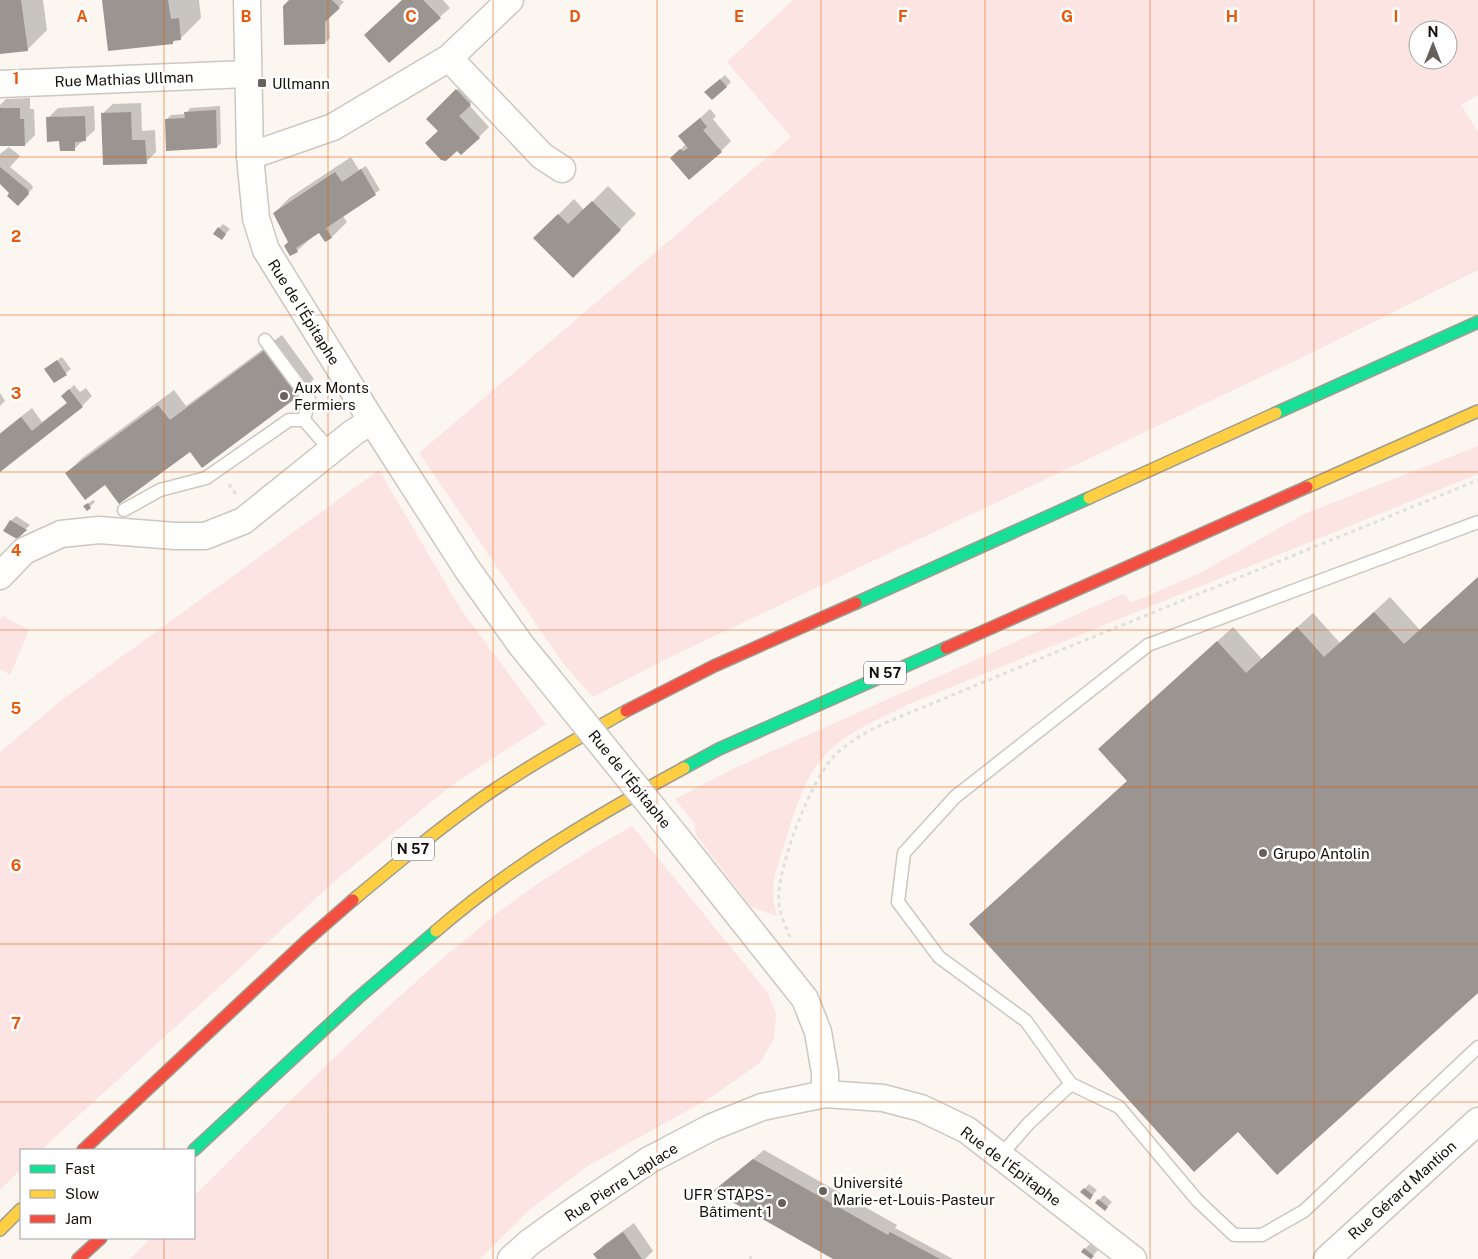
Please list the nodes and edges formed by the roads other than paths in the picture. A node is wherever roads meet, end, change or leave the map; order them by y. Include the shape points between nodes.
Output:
1 (247, 0) edge
2 (510, 0) edge
3 (450, 58) junction
4 (248, 74) junction
5 (0, 84) edge
6 (250, 156) junction
7 (562, 169) dead end
8 (1478, 312) edge
9 (1478, 322) edge
10 (265, 340) dead end
11 (1424, 345) junction
12 (1478, 412) edge
13 (304, 420) junction
14 (372, 421) junction
15 (331, 451) junction
16 (124, 510) dead end
17 (1478, 522) edge
18 (0, 576) edge
19 (1478, 1047) edge
20 (1071, 1084) junction
21 (825, 1094) junction
22 (1478, 1121) edge
23 (84, 1149) edge
24 (195, 1149) edge
25 (1000, 1156) junction
26 (20, 1210) edge
27 (0, 1230) edge
28 (100, 1239) edge
29 (78, 1259) edge
30 (511, 1259) edge
31 (1133, 1259) edge
32 (1327, 1259) edge

1 - 4 street, Rue de l'Épitaphe
2 - 3 street
3 - 6 street via 333,127
3 - 7 street via 542,156
4 - 5 street, Rue Mathias Ullman
4 - 6 street, Rue de l'Épitaphe
6 - 14 street, Rue de l'Épitaphe via 256,218 266,250
8 - 11 highway
9 - 11 highway, N 57
10 - 13 lane via 309,399
11 - 23 highway, N 57 via 714,666 551,754 482,798 407,854 306,941
12 - 24 highway, N 57 via 718,749 614,806 535,855 443,925 358,998
13 - 15 lane
13 - 16 lane via 289,420 206,478 160,490
14 - 15 street
14 - 21 street, Rue de l'Épitaphe, bridge via 521,645 806,999 818,1032
15 - 18 street via 243,520 205,536 99,530 61,534 24,551
17 - 20 lane via 1148,644 955,797 904,853 898,902 939,957 1026,1021
19 - 20 lane via 1304,1211 1262,1234 1234,1234 1197,1200 1119,1107
20 - 25 lane via 1029,1123
21 - 25 street, Rue de l'Épitaphe via 883,1098 921,1108 967,1130
21 - 30 street, Rue Pierre Laplace via 762,1107 712,1127 657,1156 572,1212
22 - 32 street, Rue Gérard Mantion
25 - 31 street, Rue de l'Épitaphe
26 - 27 highway
28 - 29 highway

